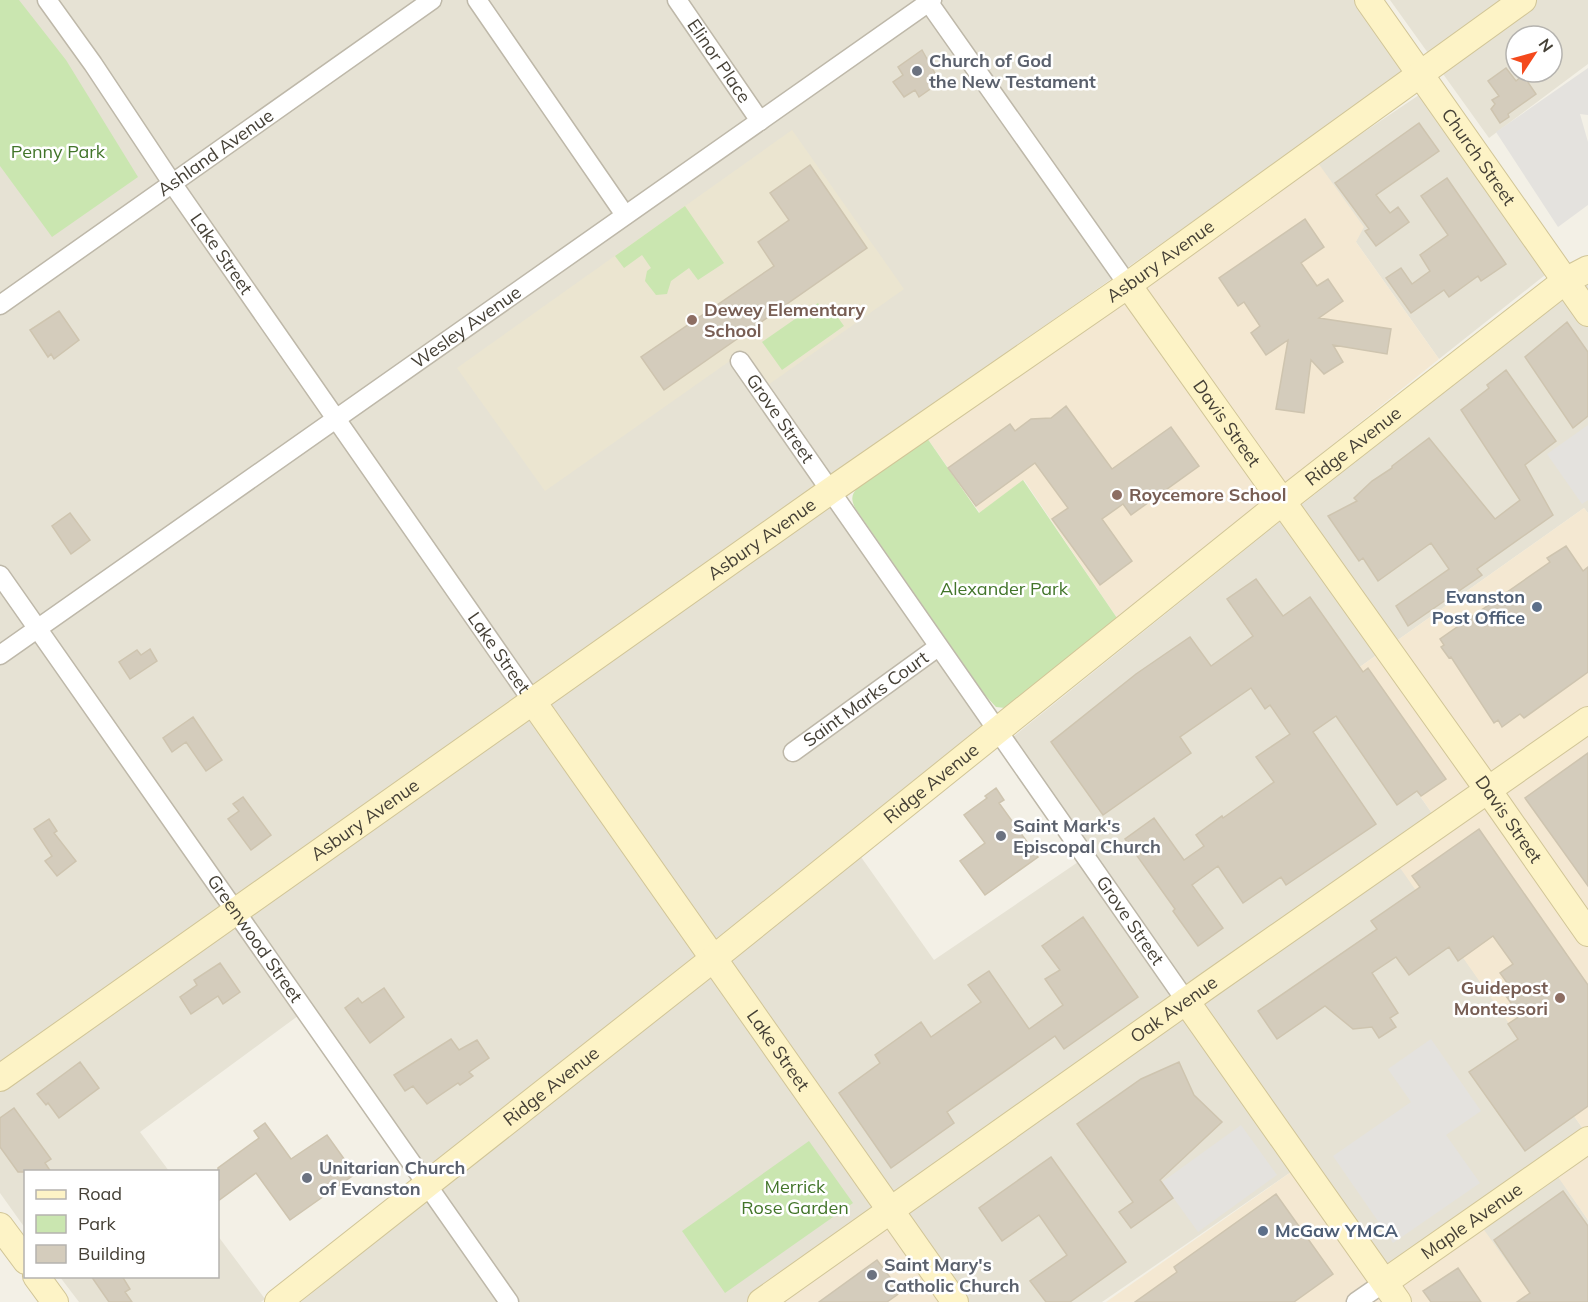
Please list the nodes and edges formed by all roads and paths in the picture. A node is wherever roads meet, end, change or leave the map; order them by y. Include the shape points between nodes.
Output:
1 (47, 0) edge
2 (432, 0) edge
3 (477, 0) edge
4 (676, 0) edge
5 (1368, 0) edge
6 (1523, 0) edge
7 (929, 1) edge
8 (1420, 74) junction
9 (760, 121) junction
10 (172, 183) junction
11 (625, 215) junction
12 (1588, 269) edge
13 (1565, 281) junction
14 (1128, 285) junction
15 (0, 305) edge
16 (1588, 313) edge
17 (740, 361) dead end
18 (336, 418) junction
19 (830, 491) junction
20 (1282, 502) junction
21 (0, 575) edge
22 (38, 629) junction
23 (938, 647) junction
24 (0, 656) edge
25 (533, 702) junction
26 (1588, 720) edge
27 (998, 732) junction
28 (793, 752) dead end
29 (1488, 790) junction
30 (236, 912) junction
31 (1588, 933) edge
32 (713, 959) junction
33 (1186, 1001) junction
34 (0, 1078) edge
35 (1588, 1140) edge
36 (426, 1184) junction
37 (889, 1210) junction
38 (0, 1226) edge
39 (24, 1259) edge
40 (37, 1278) edge
41 (1392, 1292) edge
42 (55, 1302) edge
43 (278, 1302) edge
44 (509, 1302) edge
45 (761, 1302) edge
46 (955, 1302) edge
47 (1356, 1302) edge

1 - 10 street, Lake Street
2 - 10 street, Ashland Avenue
3 - 11 street
4 - 9 street, Elinor Place
5 - 8 main road, Church Street
6 - 8 main road, Asbury Avenue
7 - 9 street, Wesley Avenue
7 - 14 street, Davis Street
8 - 13 main road, Church Street
8 - 14 main road, Asbury Avenue
9 - 11 street, Wesley Avenue
10 - 15 street, Ashland Avenue
10 - 18 street, Lake Street
11 - 18 street, Wesley Avenue
12 - 13 main road, Ridge Avenue
13 - 16 main road, Church Street
13 - 20 main road, Ridge Avenue
14 - 19 main road, Asbury Avenue
14 - 20 main road, Davis Street
17 - 19 street, Grove Street
18 - 22 street, Wesley Avenue
18 - 25 street, Lake Street
19 - 23 street, Grove Street
19 - 25 main road, Asbury Avenue
20 - 27 main road, Ridge Avenue
20 - 29 main road, Davis Street
21 - 22 street, Greenwood Street
22 - 24 street, Wesley Avenue
22 - 30 street, Greenwood Street
23 - 27 street, Grove Street
23 - 28 street, Saint Marks Court
25 - 30 main road, Asbury Avenue
25 - 32 main road, Lake Street
26 - 29 main road, Oak Avenue
27 - 32 main road, Ridge Avenue
27 - 33 street, Grove Street
29 - 31 main road, Davis Street
29 - 33 main road, Oak Avenue
30 - 34 main road, Asbury Avenue
30 - 36 street, Greenwood Street
32 - 36 main road, Ridge Avenue
32 - 37 main road, Lake Street
33 - 37 main road, Oak Avenue
33 - 41 main road, Grove Street
35 - 41 main road, Maple Avenue
36 - 43 main road, Ridge Avenue
36 - 44 street, Greenwood Street
37 - 45 main road, Oak Avenue
37 - 46 main road, Lake Street
38 - 39 main road
40 - 42 main road
41 - 47 street, Maple Avenue

